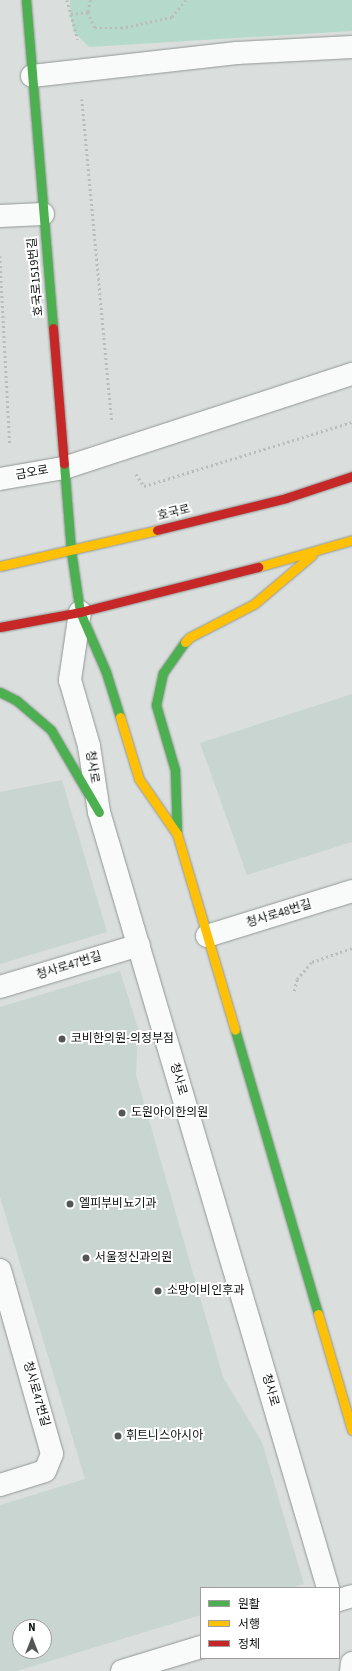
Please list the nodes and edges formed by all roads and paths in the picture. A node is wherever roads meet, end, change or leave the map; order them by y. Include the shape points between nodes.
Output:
1 (26, 0) edge
2 (67, 0) edge
3 (91, 0) edge
4 (186, 0) edge
5 (88, 12) junction
6 (71, 14) junction
7 (78, 40) dead end
8 (352, 48) edge
9 (32, 76) junction
10 (82, 98) dead end
11 (43, 214) junction
12 (0, 216) edge
13 (0, 256) edge
14 (352, 374) edge
15 (352, 422) edge
16 (112, 423) dead end
17 (10, 446) dead end
18 (64, 468) junction
19 (352, 476) edge
20 (0, 479) edge
21 (142, 481) dead end
22 (352, 540) edge
23 (71, 552) junction
24 (315, 552) junction
25 (0, 566) edge
26 (80, 612) junction
27 (0, 627) edge
28 (0, 692) edge
29 (99, 812) junction
30 (177, 834) junction
31 (352, 891) edge
32 (207, 936) junction
33 (139, 946) junction
34 (352, 948) edge
35 (0, 987) edge
36 (294, 991) dead end
37 (0, 1270) edge
38 (352, 1430) edge
39 (0, 1485) edge
40 (328, 1587) edge
41 (352, 1596) edge
42 (340, 1600) edge
43 (200, 1646) edge
44 (352, 1663) edge
45 (122, 1671) edge
46 (351, 1671) edge

1 - 9 street, 호국로1519번길
2 - 6 path
3 - 5 path
4 - 5 path via 172,17 121,28 95,28
5 - 6 path
6 - 7 path
8 - 9 street via 237,53
9 - 11 street, 호국로1519번길
10 - 16 path
11 - 12 street
11 - 18 street, 호국로1519번길
13 - 17 path
14 - 18 street, 금오로
15 - 21 path via 144,486
18 - 20 street, 금오로
18 - 23 street, 호국로1519번길
19 - 23 street, 호국로 via 286,498
22 - 24 street
23 - 25 street, 호국로
23 - 26 street, 청사로
24 - 26 street
24 - 30 street via 254,604 190,637 177,650 163,673 156,705 175,770
26 - 27 street
26 - 29 street, 청사로 via 70,680 89,746
26 - 30 street, 청사로 via 106,672 139,779
28 - 29 street via 22,704 51,730
29 - 33 street, 청사로
30 - 32 street, 청사로
31 - 32 street, 청사로48번길
32 - 38 street, 청사로
33 - 35 street, 청사로47번길
33 - 40 street, 청사로
34 - 36 path via 312,962 297,979
37 - 39 street, 청사로47번길 via 52,1454 45,1470
41 - 42 street
43 - 45 street
44 - 46 street

